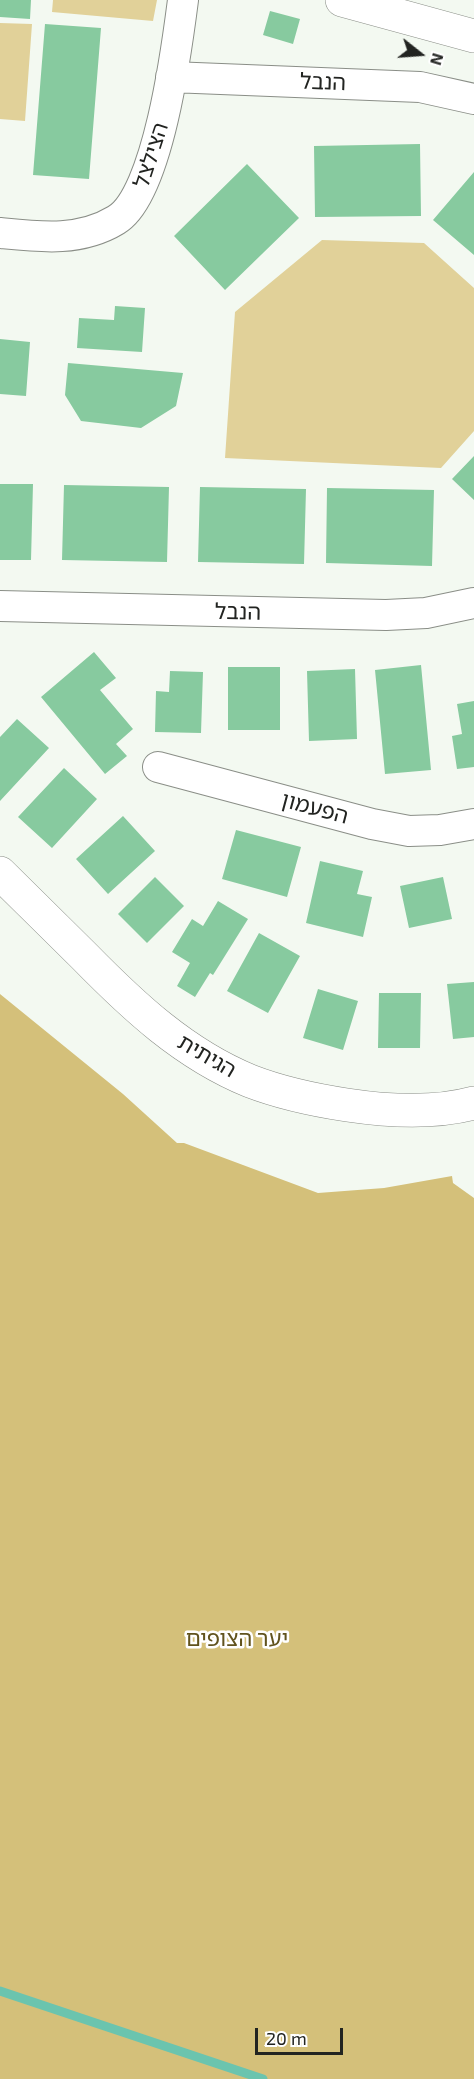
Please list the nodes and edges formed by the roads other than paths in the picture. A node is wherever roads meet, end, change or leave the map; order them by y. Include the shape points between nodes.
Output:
1 (183, 0) edge
2 (342, 0) edge
3 (474, 36) edge
4 (171, 77) junction
5 (474, 99) edge
6 (0, 233) edge
7 (474, 603) edge
8 (0, 606) edge
9 (158, 767) dead end
10 (474, 825) edge
11 (0, 873) edge
12 (474, 1102) edge

1 - 4 street, הצילצל
2 - 3 street
4 - 5 street, הנבל via 420,87
4 - 6 street, הצילצל via 146,174 136,199 118,220 86,233 54,238
7 - 8 street, הנבל via 426,614 386,615
9 - 10 street, הפעמון via 409,831
11 - 12 street, הגיתית via 137,1008 183,1045 250,1081 325,1102 364,1107 429,1109

